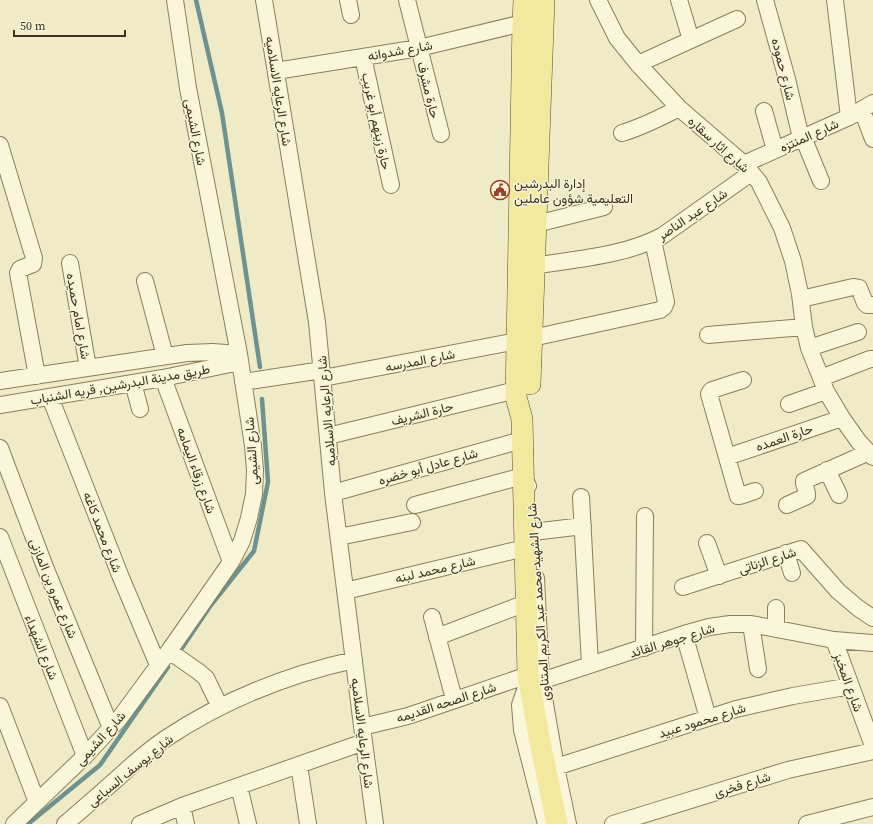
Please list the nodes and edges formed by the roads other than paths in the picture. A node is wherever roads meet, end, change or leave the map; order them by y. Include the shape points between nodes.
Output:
1 (175, 0) edge
2 (264, 0) edge
3 (407, 0) edge
4 (524, 0) edge
5 (544, 0) edge
6 (598, 0) edge
7 (679, 0) edge
8 (765, 0) edge
9 (836, 0) edge
10 (737, 19) dead end
11 (523, 23) junction
12 (691, 40) junction
13 (418, 48) junction
14 (363, 57) junction
15 (638, 64) junction
16 (276, 71) junction
17 (679, 108) junction
18 (861, 110) edge
19 (764, 111) dead end
20 (622, 133) dead end
21 (440, 134) dead end
22 (802, 138) junction
23 (873, 139) edge
24 (0, 145) edge
25 (775, 150) junction
26 (748, 169) junction
27 (821, 181) dead end
28 (391, 184) dead end
29 (604, 207) dead end
30 (536, 224) junction
31 (654, 240) junction
32 (70, 263) dead end
33 (534, 266) junction
34 (145, 281) dead end
35 (801, 299) junction
36 (873, 305) edge
37 (804, 327) junction
38 (858, 332) dead end
39 (708, 335) dead end
40 (524, 339) junction
41 (808, 348) junction
42 (165, 356) junction
43 (240, 358) junction
44 (873, 359) edge
45 (88, 368) junction
46 (323, 374) junction
47 (37, 376) junction
48 (163, 378) junction
49 (742, 380) dead end
50 (0, 381) edge
51 (244, 382) junction
52 (133, 383) junction
53 (824, 385) junction
54 (516, 390) junction
55 (50, 397) junction
56 (789, 404) dead end
57 (0, 405) edge
58 (140, 409) dead end
59 (842, 418) junction
60 (522, 419) junction
61 (328, 436) junction
62 (522, 440) junction
63 (0, 448) edge
64 (871, 455) edge
65 (727, 457) junction
66 (827, 470) junction
67 (523, 476) junction
68 (754, 491) dead end
69 (333, 493) junction
70 (839, 495) dead end
71 (581, 497) dead end
72 (415, 505) dead end
73 (787, 505) dead end
74 (645, 516) dead end
75 (412, 522) dead end
76 (583, 526) junction
77 (0, 537) edge
78 (339, 538) junction
79 (529, 540) junction
80 (706, 543) dead end
81 (786, 554) junction
82 (231, 562) junction
83 (792, 573) dead end
84 (719, 576) junction
85 (683, 587) dead end
86 (345, 591) junction
87 (526, 603) junction
88 (776, 608) dead end
89 (432, 617) dead end
90 (873, 618) edge
91 (751, 624) junction
92 (873, 628) edge
93 (776, 629) junction
94 (684, 634) junction
95 (437, 637) junction
96 (834, 640) junction
97 (854, 641) junction
98 (873, 643) edge
99 (644, 648) junction
100 (169, 651) junction
101 (354, 660) junction
102 (158, 665) junction
103 (590, 666) junction
104 (758, 669) dead end
105 (533, 678) junction
106 (851, 686) junction
107 (454, 699) junction
108 (0, 706) edge
109 (220, 707) junction
110 (708, 718) junction
111 (111, 728) junction
112 (363, 734) junction
113 (873, 746) edge
114 (873, 751) edge
115 (85, 756) junction
116 (299, 765) junction
117 (556, 767) junction
118 (239, 786) junction
119 (37, 802) junction
120 (182, 806) junction
121 (873, 806) edge
122 (14, 824) edge
123 (65, 824) edge
124 (140, 824) edge
125 (186, 824) edge
126 (248, 824) edge
127 (308, 824) edge
128 (375, 824) edge
129 (546, 824) edge
130 (557, 824) edge
131 (568, 824) edge
132 (613, 824) edge
133 (807, 824) edge

1 - 43 street, شارع الشيمى via 188,88
2 - 16 street, شارع الرعايه الاسلاميه
3 - 13 street, حارة مشرف
4 - 11 main road
5 - 30 main road
6 - 15 street, شارع اثار سقاره via 617,38
7 - 12 street
8 - 22 street, شارع حموده
9 - 18 street
10 - 12 street
11 - 13 street, شارع شدوانه
11 - 40 main road
12 - 15 street
13 - 14 street, شارع شدوانه
13 - 21 street, حارة مشرف
14 - 16 street, شارع شدوانه
14 - 28 street, حارة زينهم أبو غريب
15 - 17 street, شارع اثار سقاره
16 - 46 street, شارع الرعايه الاسلاميه via 318,322
17 - 20 street via 642,127
17 - 26 street, شارع اثار سقاره
18 - 22 street, شارع المنتزه
18 - 23 street
19 - 25 street
22 - 25 street, شارع المنتزه
22 - 27 street, شارع حموده
24 - 47 street via 34,258 33,264 20,269 18,273
25 - 26 street, شارع المنتزه
26 - 31 street, شارع عبد الناصر
26 - 35 street, شارع اثار سقاره via 762,187 782,228 793,260
29 - 30 street
30 - 33 main road
31 - 33 street, شارع عبد الناصر via 635,248
31 - 40 street, شارع المدرسه via 666,302 664,307 660,310
32 - 45 street, شارع امام حميده
33 - 40 main road
34 - 42 street
35 - 36 street via 853,287 859,288 864,303
35 - 37 street, شارع اثار سقاره
37 - 39 street
37 - 41 street, شارع اثار سقاره
38 - 41 street
40 - 46 street, شارع المدرسه
40 - 54 main road
40 - 60 main road via 530,400
41 - 53 street, شارع اثار سقاره
42 - 43 street, طريق مدينة البدرشين, قريه الشنباب via 200,352
42 - 45 street, طريق مدينة البدرشين, قريه الشنباب
43 - 48 street, طريق مدينة البدرشين, قريه الشنباب
43 - 51 street, شارع الشيمى
44 - 53 street
45 - 47 street, طريق مدينة البدرشين, قريه الشنباب
46 - 51 street, شارع المدرسه
46 - 61 street, شارع الرعايه الاسلاميه
47 - 50 street, طريق مدينة البدرشين, قريه الشنباب
48 - 52 street, طريق مدينة البدرشين, قريه الشنباب
48 - 82 street, شارع زرقاء اليمامه
49 - 65 street via 709,393
51 - 82 street, شارع الشيمى via 253,446 254,494 242,540
52 - 55 street, طريق مدينة البدرشين, قريه الشنباب
52 - 58 street
53 - 56 street
53 - 59 street, شارع اثار سقاره
54 - 60 main road
54 - 61 street, حارة الشريف
55 - 57 street, طريق مدينة البدرشين, قريه الشنباب
55 - 102 street, شارع محمد كاغه
59 - 64 street, شارع اثار سقاره
59 - 65 street, حارة العمده
60 - 62 main road
61 - 69 street, شارع الرعايه الاسلاميه
62 - 67 main road
62 - 69 street, شارع عادل أبو خضره
63 - 111 street, شارع عمرو بن المازنى via 45,567
64 - 66 street
65 - 68 street via 738,496
66 - 70 street
66 - 73 street via 804,481 807,496
67 - 72 street
67 - 79 main road
69 - 78 street, شارع الرعايه الاسلاميه
71 - 76 street
74 - 99 street
75 - 78 street
76 - 79 street, شارع محمد لبنه
76 - 103 street
77 - 115 street, شارع الشهداء
78 - 86 street, شارع الرعايه الاسلاميه
79 - 86 street, شارع محمد لبنه
79 - 87 main road
79 - 105 street, شارع الشهيد محمد عبد الكريم المتناوى
80 - 84 street
81 - 83 street
81 - 84 street, شارع الزناتى
81 - 90 street, شارع الزناتى via 803,550 838,591
82 - 100 street, شارع الشيمى
84 - 85 street, شارع الزناتى
86 - 101 street, شارع الرعايه الاسلاميه
87 - 95 street
87 - 105 main road
88 - 93 street
89 - 95 street
91 - 93 street, شارع جوهر القائد
91 - 94 street, شارع جوهر القائد via 709,627
91 - 104 street
92 - 97 street
93 - 96 street, شارع جوهر القائد
94 - 99 street, شارع جوهر القائد
94 - 110 street
95 - 107 street
96 - 97 street, شارع جوهر القائد
96 - 106 street, شارع المخبز
97 - 98 street, شارع جوهر القائد
99 - 103 street, شارع جوهر القائد
100 - 102 street, شارع الشيمى
100 - 109 street via 206,678
101 - 109 street, شارع يوسف السباعى via 285,679
101 - 112 street, شارع الرعايه الاسلاميه
102 - 111 street, شارع الشيمى
103 - 105 street, شارع جوهر القائد
105 - 107 street, شارع الصحه القديمه
105 - 117 street, شارع الشهيد محمد عبد الكريم المتناوى
105 - 129 street, شارع الشهيد محمد عبد الكريم المتناوى via 520,704 522,725
105 - 130 main road via 541,747
106 - 110 street, شارع محمود عبيد via 764,702
106 - 113 street, شارع المخبز
107 - 112 street, شارع الصحه القديمه
108 - 119 street
109 - 123 street, شارع يوسف السباعى via 164,740
110 - 117 street, شارع محمود عبيد
111 - 115 street, شارع الشيمى
112 - 116 street
112 - 128 street, شارع الرعايه الاسلاميه
114 - 132 street, شارع فخرى via 788,770
115 - 119 street, شارع الشيمى
116 - 118 street
116 - 127 street
117 - 131 street, شارع الشهيد محمد عبد الكريم المتناوى
118 - 120 street
118 - 126 street
119 - 122 street, شارع الشيمى
120 - 124 street
120 - 125 street
121 - 133 street

